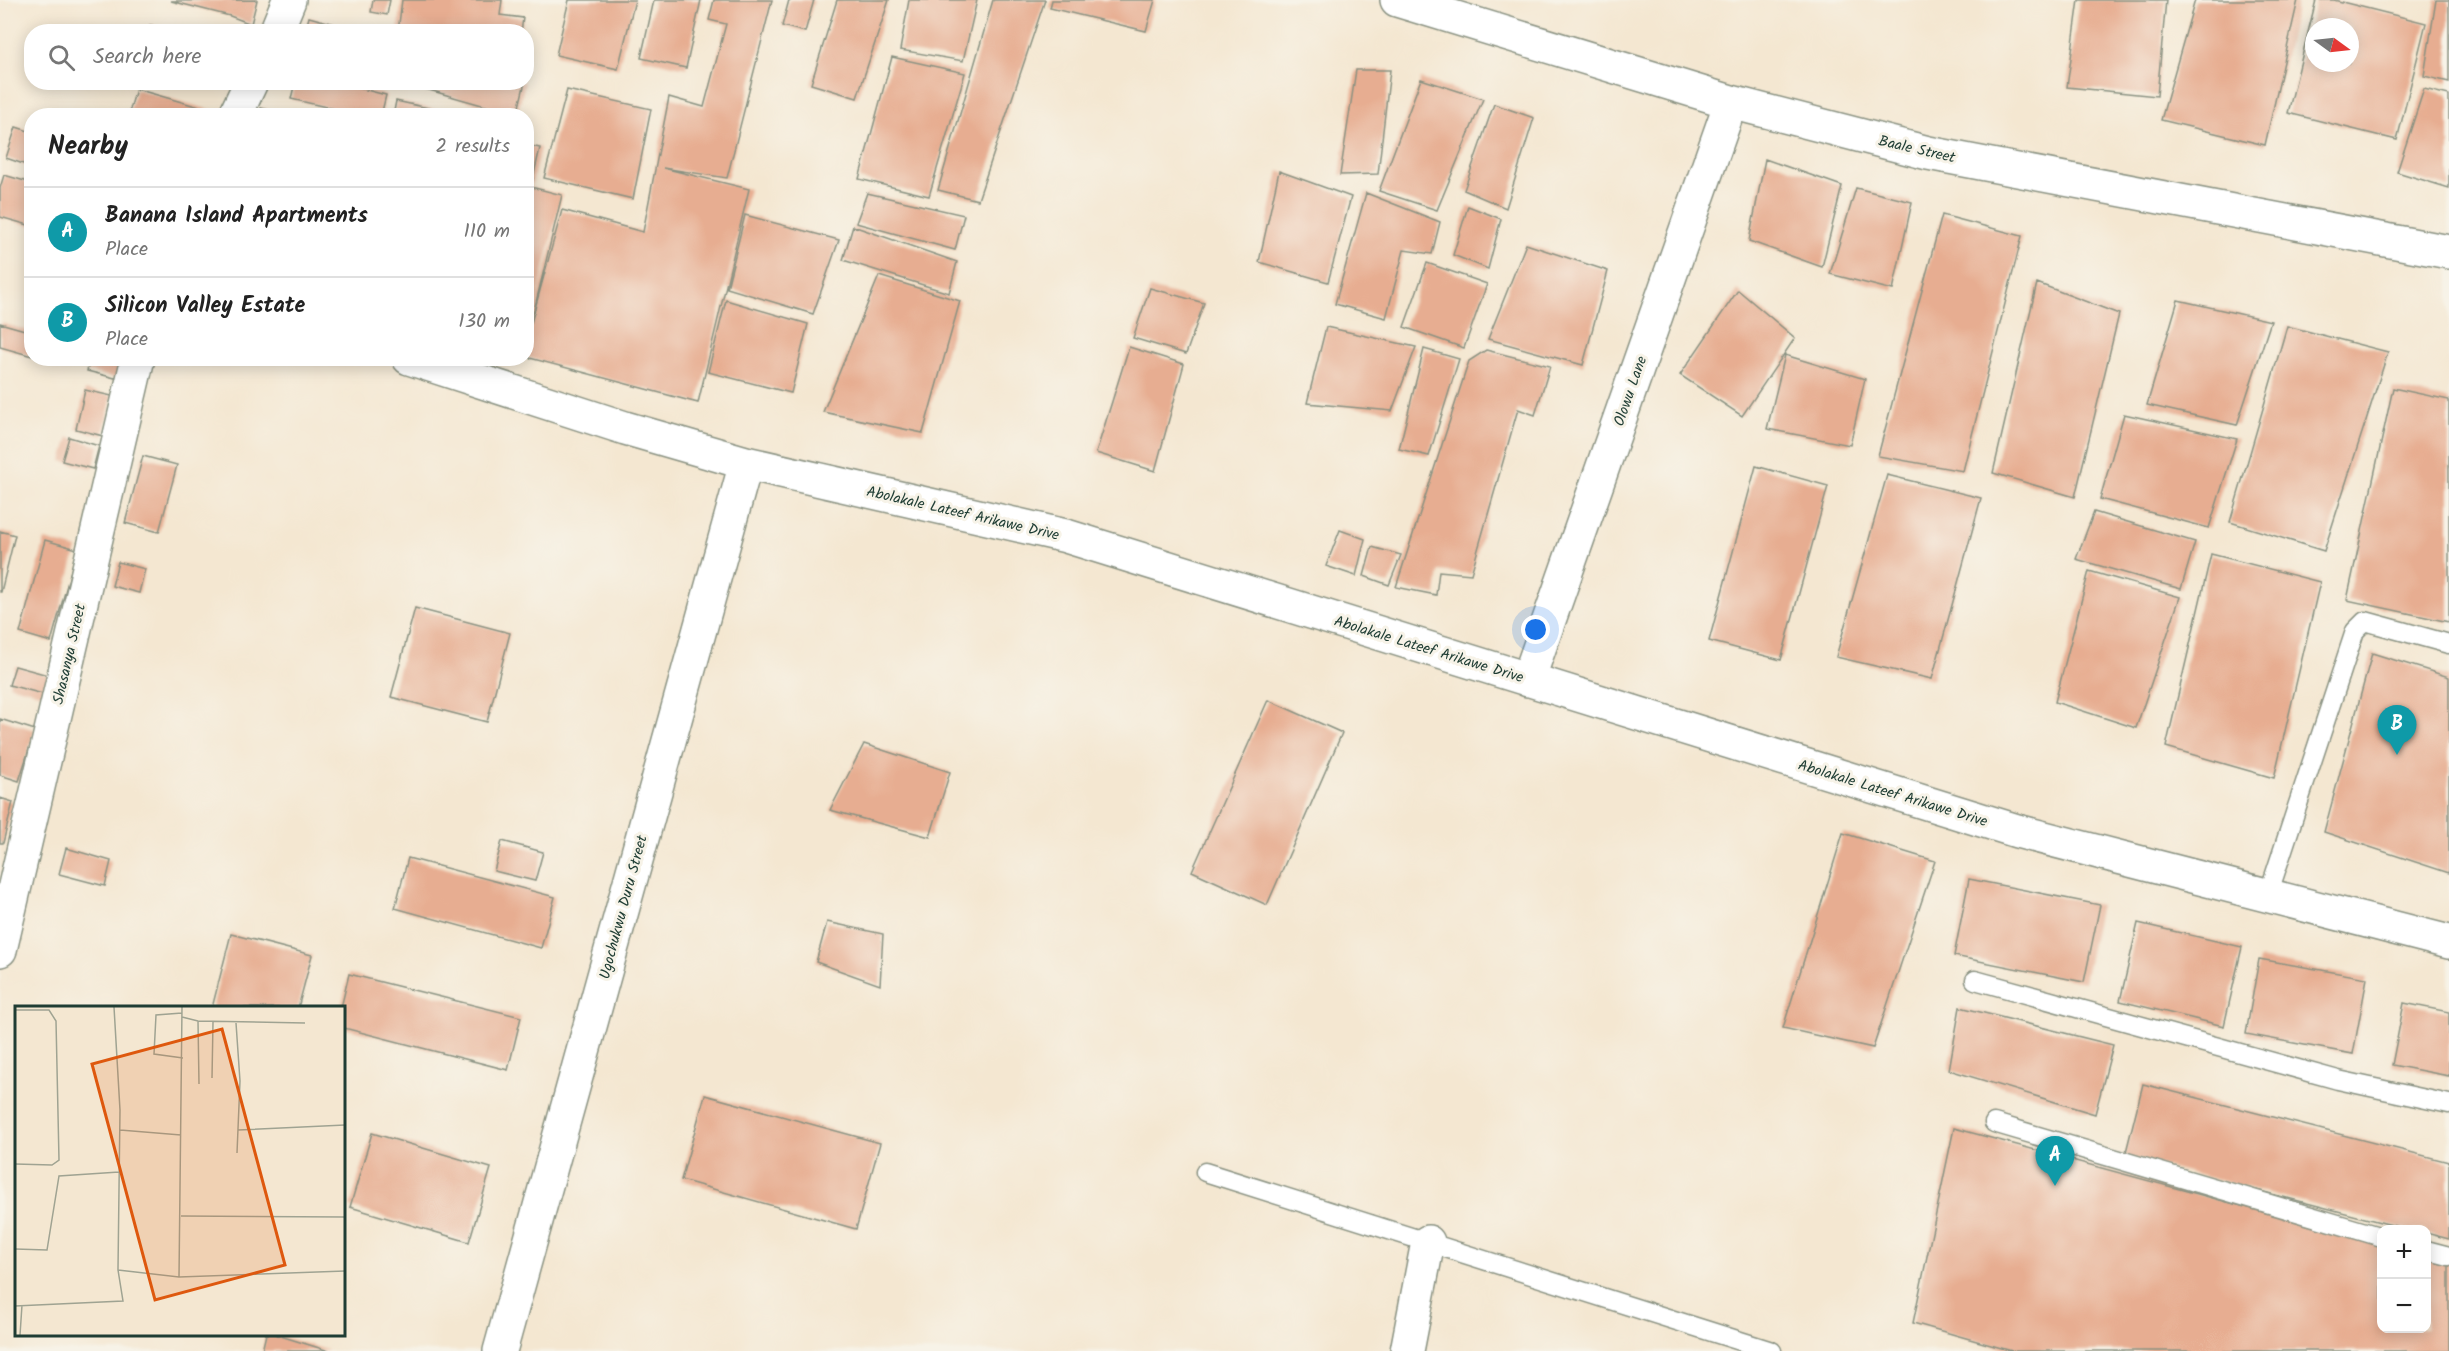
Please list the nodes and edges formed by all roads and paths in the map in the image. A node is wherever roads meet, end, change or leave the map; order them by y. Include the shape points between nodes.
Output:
1 (289, 0) edge
2 (1396, 0) edge
3 (279, 24) edge
4 (247, 90) edge
5 (1731, 102) junction
6 (239, 108) edge
7 (2449, 252) edge
8 (136, 366) edge
9 (434, 366) edge
10 (746, 463) junction
11 (2449, 644) edge
12 (1528, 680) junction
13 (2268, 895) junction
14 (2449, 942) edge
15 (0, 950) edge
16 (1975, 980) dead end
17 (2449, 1104) edge
18 (1994, 1123) dead end
19 (1205, 1172) dead end
20 (2377, 1236) edge
21 (1428, 1242) junction
22 (2431, 1251) edge
23 (2449, 1257) edge
24 (500, 1351) edge
25 (1407, 1351) edge
26 (1772, 1351) edge

1 - 3 street
2 - 5 street, Baale Street
4 - 6 street
5 - 7 street, Baale Street via 1928,153
5 - 12 street, Olowu Lane
8 - 15 street, Shasanya Street
9 - 10 street, Abolakale Lateef Arikawe Drive
10 - 12 street, Abolakale Lateef Arikawe Drive via 1066,536
10 - 24 street, Ugochukwu Duru Street
11 - 13 lane via 2365,621 2355,631
12 - 13 street, Abolakale Lateef Arikawe Drive via 2017,831
13 - 14 street, Abolakale Lateef Arikawe Drive
16 - 17 lane via 2338,1080
18 - 20 lane
19 - 21 lane
21 - 25 street
21 - 26 lane
22 - 23 lane

